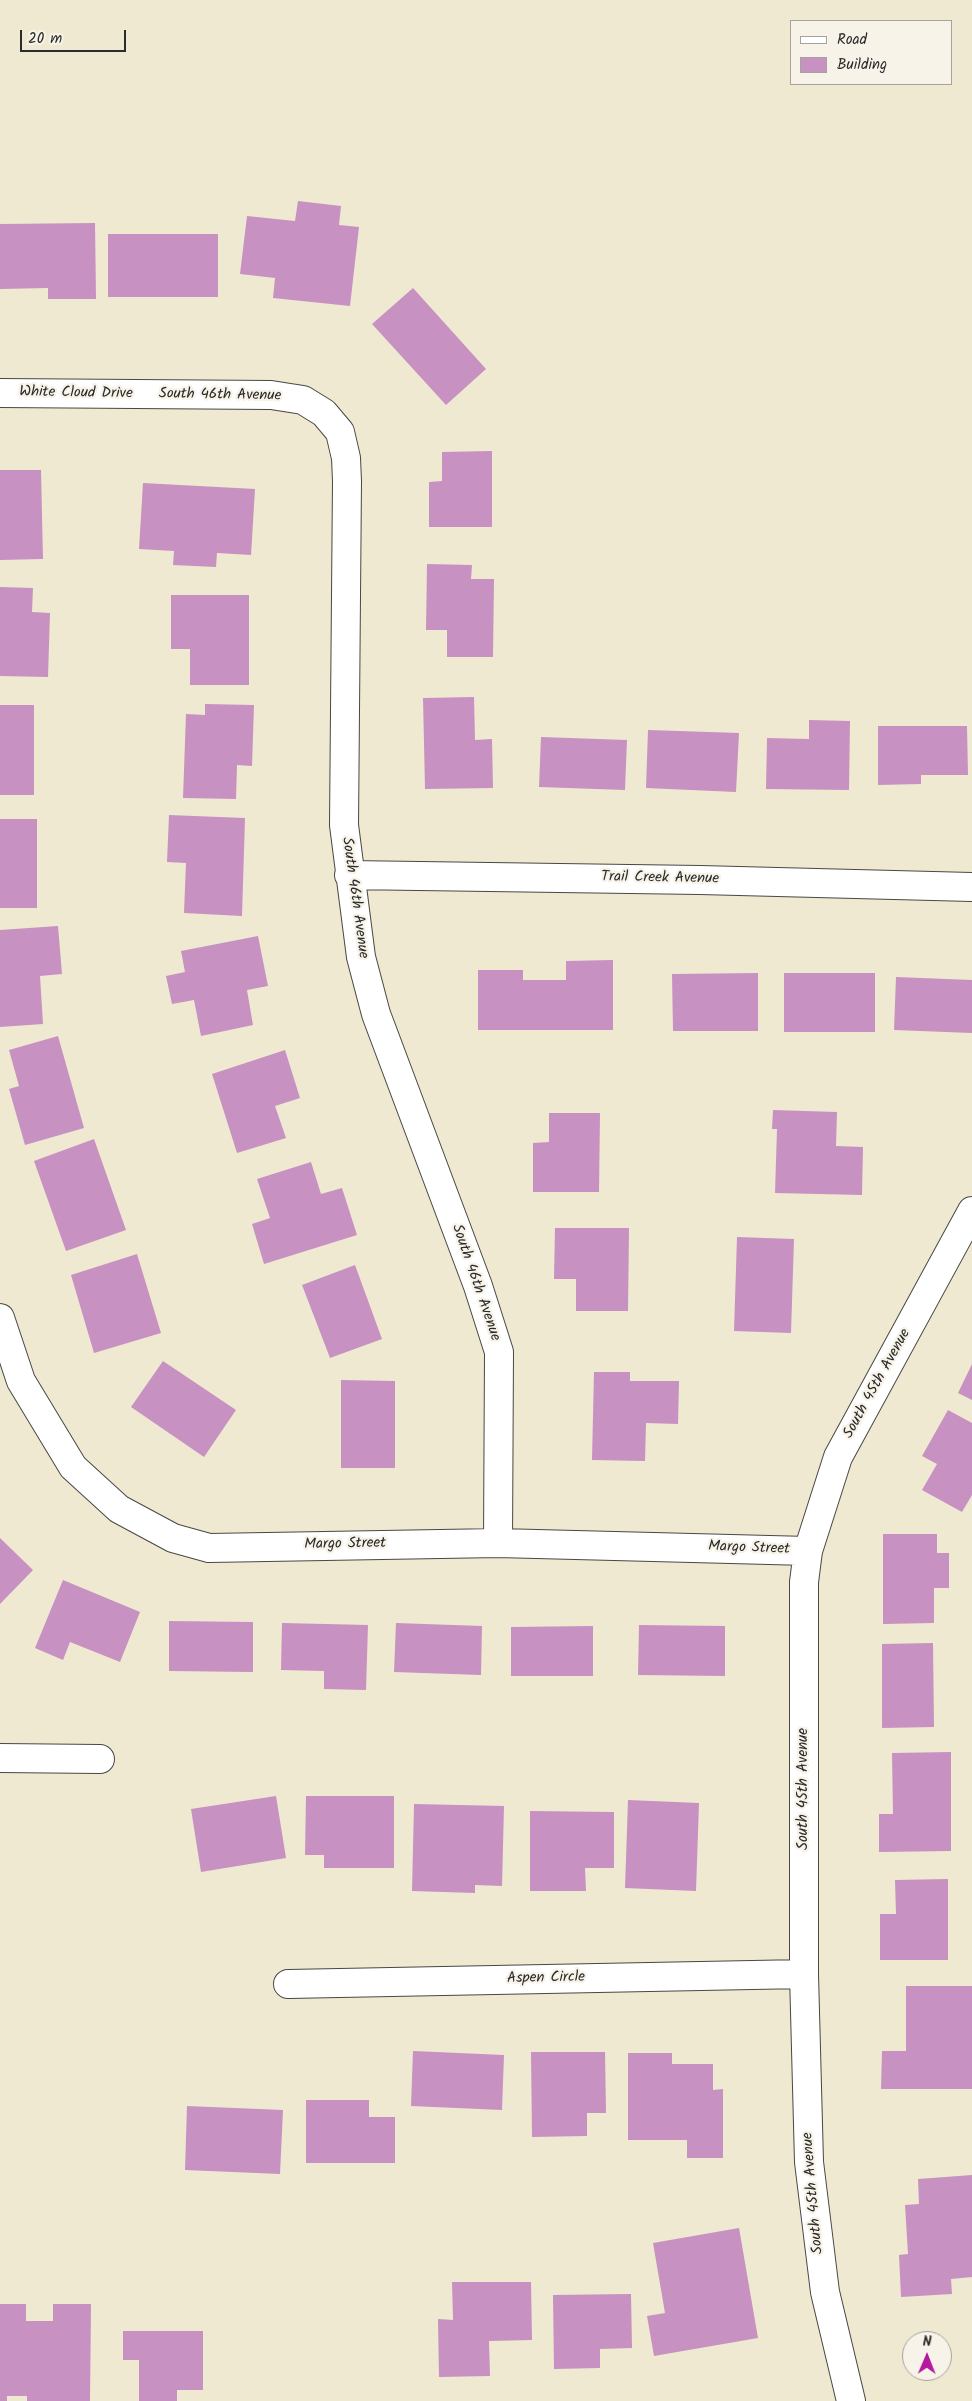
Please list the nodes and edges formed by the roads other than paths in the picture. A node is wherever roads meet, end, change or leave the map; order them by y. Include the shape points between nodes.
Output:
1 (0, 393) edge
2 (151, 395) joint
3 (349, 876) junction
4 (972, 887) edge
5 (972, 1211) edge
6 (0, 1318) edge
7 (498, 1542) junction
8 (808, 1551) junction
9 (0, 1758) edge
10 (100, 1759) dead end
11 (804, 1974) junction
12 (288, 1984) dead end
13 (851, 2401) edge

1 - 2 street, White Cloud Drive
2 - 3 street, South 46th Avenue via 271,395 303,400 324,413 340,432 347,481 344,824
3 - 4 street, Trail Creek Avenue
3 - 7 street, South 46th Avenue via 361,957 376,1014 478,1286 499,1352
5 - 8 street, South 45th Avenue via 838,1457
6 - 7 street, Margo Street via 21,1381 73,1467 119,1509 173,1538 209,1548
7 - 8 street, Margo Street
8 - 11 street, South 45th Avenue via 804,1582
9 - 10 street
11 - 12 street, Aspen Circle
11 - 13 street, South 45th Avenue via 809,2162 825,2292

